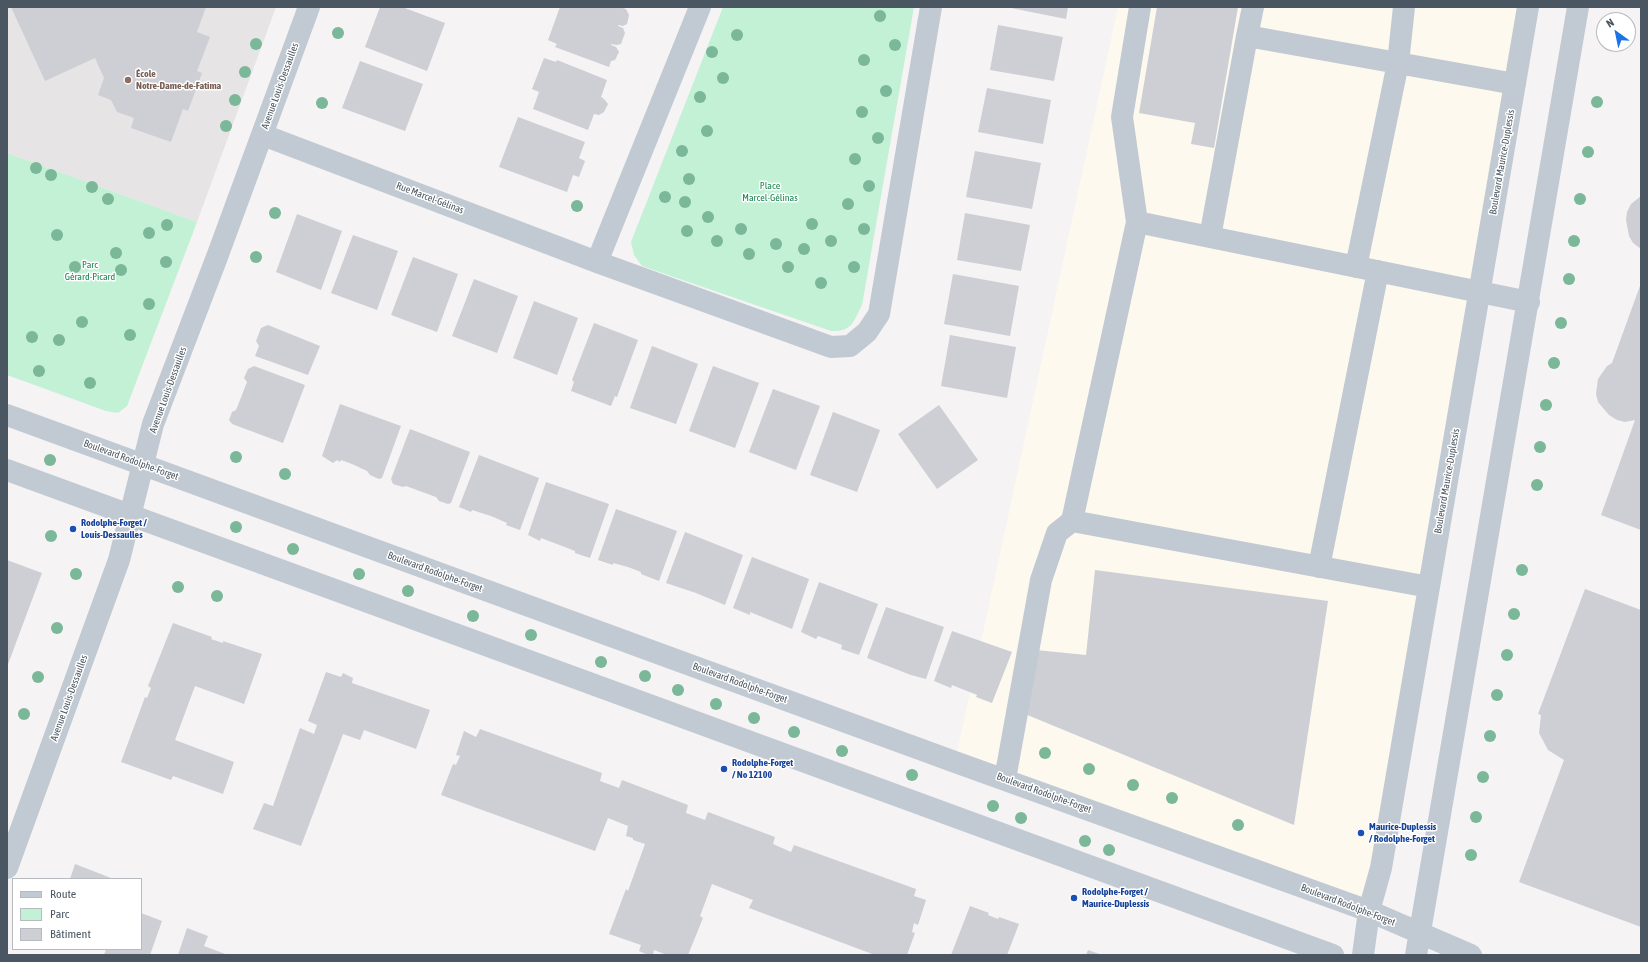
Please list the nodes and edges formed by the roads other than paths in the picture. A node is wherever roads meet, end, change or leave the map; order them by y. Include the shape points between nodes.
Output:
1 (309, 7) edge
2 (700, 7) edge
3 (931, 7) edge
4 (1140, 7) edge
5 (1252, 7) edge
6 (1404, 7) edge
7 (1528, 7) edge
8 (1578, 7) edge
9 (1247, 36) junction
10 (1398, 62) junction
11 (1515, 84) junction
12 (263, 135) junction
13 (1137, 222) junction
14 (1210, 237) junction
15 (597, 262) junction
16 (1356, 267) junction
17 (1378, 271) junction
18 (1479, 292) junction
19 (1529, 302) junction
20 (7, 415) edge
21 (144, 465) junction
22 (7, 470) edge
23 (131, 516) junction
24 (1072, 521) junction
25 (1319, 567) junction
26 (1429, 587) junction
27 (1005, 779) junction
28 (7, 868) edge
29 (1369, 911) junction
30 (1419, 934) junction
31 (1333, 955) edge
32 (1363, 955) edge
33 (1416, 955) edge
34 (1471, 955) edge

1 - 12 street, Avenue Louis-Dessaulles
2 - 15 street
3 - 15 street via 879,314 867,332 850,346 831,347
4 - 13 street via 1122,117
5 - 9 street
6 - 10 street
7 - 11 street, Boulevard Maurice-Duplessis
8 - 19 street
9 - 10 street
9 - 14 street
10 - 11 street
10 - 16 street
11 - 18 street, Boulevard Maurice-Duplessis
12 - 15 street, Rue Marcel-Gélinas
12 - 21 street, Avenue Louis-Dessaulles via 153,424
13 - 14 street
13 - 24 street
14 - 16 street
16 - 17 street
17 - 18 street
17 - 25 street
18 - 19 street
18 - 26 street, Boulevard Maurice-Duplessis
19 - 30 street
20 - 21 street, Boulevard Rodolphe-Forget
21 - 23 street, Avenue Louis-Dessaulles
21 - 27 street, Boulevard Rodolphe-Forget
22 - 23 street
23 - 28 street, Avenue Louis-Dessaulles via 119,560
23 - 31 street
24 - 25 street
24 - 27 street via 1057,533 1040,580
25 - 26 street
26 - 29 street, Boulevard Maurice-Duplessis via 1381,868
27 - 29 street, Boulevard Rodolphe-Forget
29 - 30 street, Boulevard Rodolphe-Forget
29 - 32 street, Boulevard Maurice-Duplessis
30 - 33 street
30 - 34 street, Boulevard Rodolphe-Forget

